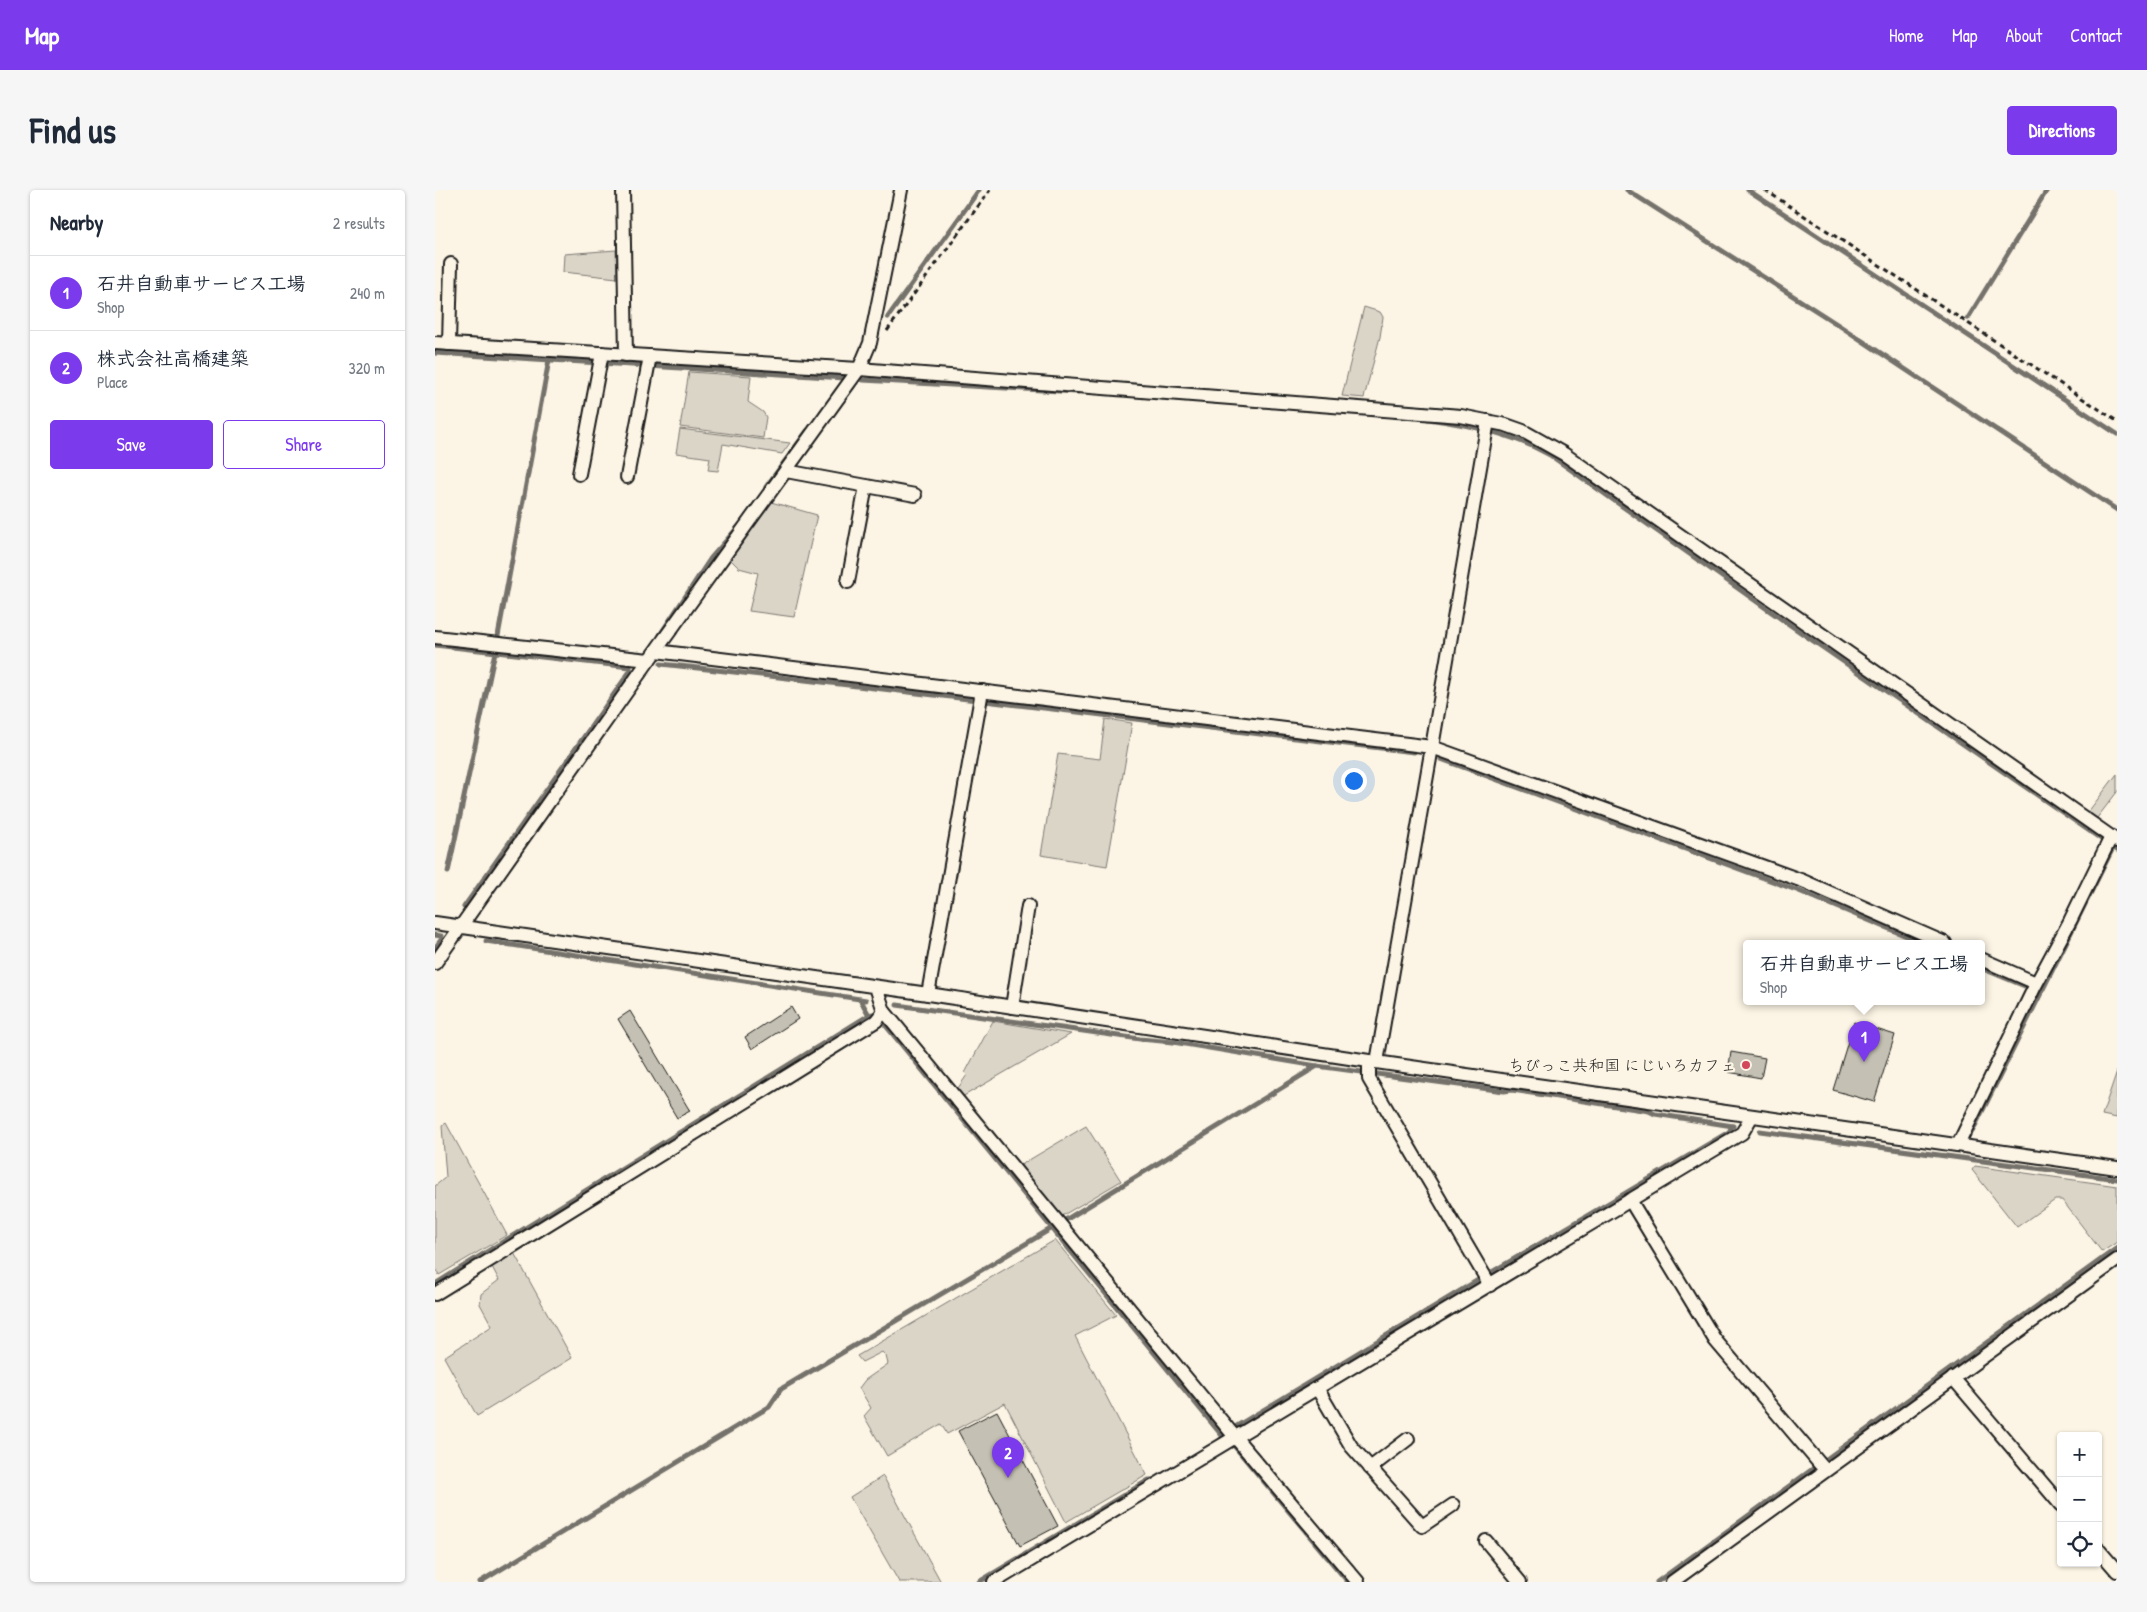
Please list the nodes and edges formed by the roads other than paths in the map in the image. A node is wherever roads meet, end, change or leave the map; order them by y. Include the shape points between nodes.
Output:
1 (623, 190) edge
2 (901, 190) edge
3 (451, 264) dead end
4 (435, 343) edge
5 (449, 344) junction
6 (602, 353) junction
7 (626, 355) junction
8 (649, 356) junction
9 (859, 370) junction
10 (1487, 426) junction
11 (786, 471) junction
12 (579, 474) dead end
13 (627, 477) dead end
14 (866, 486) junction
15 (915, 495) dead end
16 (848, 582) dead end
17 (435, 638) edge
18 (653, 655) junction
19 (980, 698) junction
20 (1432, 747) junction
21 (2111, 841) edge
22 (1028, 906) dead end
23 (435, 923) edge
24 (462, 926) junction
25 (1938, 940) edge
26 (1985, 961) edge
27 (435, 963) edge
28 (876, 987) junction
29 (2034, 987) junction
30 (927, 994) junction
31 (1012, 1007) junction
32 (880, 1016) junction
33 (1373, 1061) junction
34 (1752, 1116) junction
35 (1958, 1145) junction
36 (2117, 1168) edge
37 (1630, 1200) junction
38 (2117, 1260) edge
39 (1490, 1285) junction
40 (435, 1294) edge
41 (1953, 1378) junction
42 (1317, 1388) junction
43 (1235, 1437) junction
44 (1408, 1440) dead end
45 (1821, 1465) junction
46 (1370, 1468) junction
47 (2057, 1500) edge
48 (1453, 1505) dead end
49 (1486, 1541) dead end
50 (2102, 1554) edge
51 (2117, 1571) edge
52 (994, 1582) edge
53 (1358, 1582) edge
54 (1520, 1582) edge
55 (1672, 1582) edge

1 - 7 street
2 - 9 street via 870,343
3 - 5 street
4 - 5 street
5 - 6 street
6 - 7 street
6 - 12 street
7 - 8 street
8 - 9 street
8 - 13 street
9 - 10 street via 1461,416
9 - 11 street
10 - 20 street
10 - 21 street via 1523,431 1564,454
11 - 14 street
11 - 18 street
14 - 15 street
14 - 16 street
17 - 18 street
18 - 19 street
18 - 24 street
19 - 20 street
19 - 30 street
20 - 25 street via 1803,881
20 - 33 street
21 - 29 street
22 - 31 street
23 - 24 street
24 - 27 street
24 - 28 street
26 - 29 street
28 - 30 street
28 - 32 street
29 - 35 street
30 - 31 street
31 - 33 street
32 - 40 street
32 - 43 street via 1059,1224
33 - 34 street
33 - 39 street via 1369,1079
34 - 35 street
34 - 37 street via 1743,1133
35 - 36 street
37 - 39 street
37 - 45 street via 1715,1340
38 - 41 street
39 - 42 street
41 - 45 street
41 - 47 street
42 - 43 street
42 - 46 street via 1351,1446
43 - 52 street
43 - 53 street
44 - 46 street
45 - 55 street
46 - 48 street via 1422,1526
49 - 54 street
50 - 51 street

